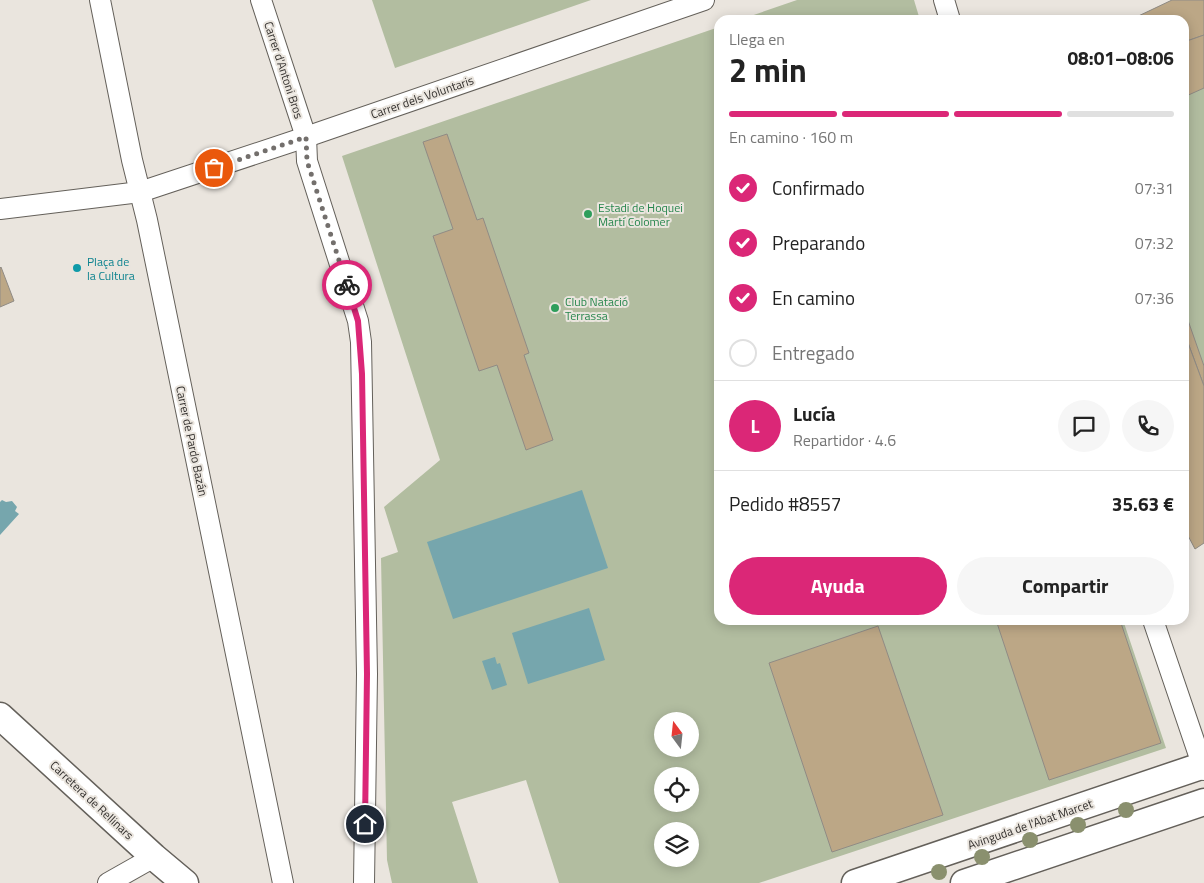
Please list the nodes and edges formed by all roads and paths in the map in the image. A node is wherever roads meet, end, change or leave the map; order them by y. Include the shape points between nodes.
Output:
1 (100, 0) edge
2 (261, 0) edge
3 (704, 0) edge
4 (944, 0) edge
5 (948, 15) edge
6 (306, 137) junction
7 (140, 192) junction
8 (0, 209) edge
9 (1155, 625) edge
10 (0, 716) edge
11 (1203, 767) edge
12 (1204, 802) edge
13 (154, 857) junction
14 (108, 883) edge
15 (185, 883) edge
16 (283, 883) edge
17 (364, 883) edge
18 (855, 883) edge
19 (964, 883) edge

1 - 7 street, Carrer de Pardo Bazán
2 - 6 street, Carrer d'Antoni Bros
3 - 6 street, Carrer dels Voluntaris
4 - 5 street
6 - 7 street, Carrer dels Voluntaris
6 - 17 street, Carrer d'Antoni Bros via 307,161 358,321 360,342 367,674
7 - 8 street, Carrer dels Voluntaris
7 - 16 street, Carrer de Pardo Bazán
9 - 11 street
10 - 13 street, Carretera de Rellinars
11 - 18 street, Avinguda de l'Abat Marcet
12 - 19 street
13 - 14 street
13 - 15 street, Carretera de Rellinars

